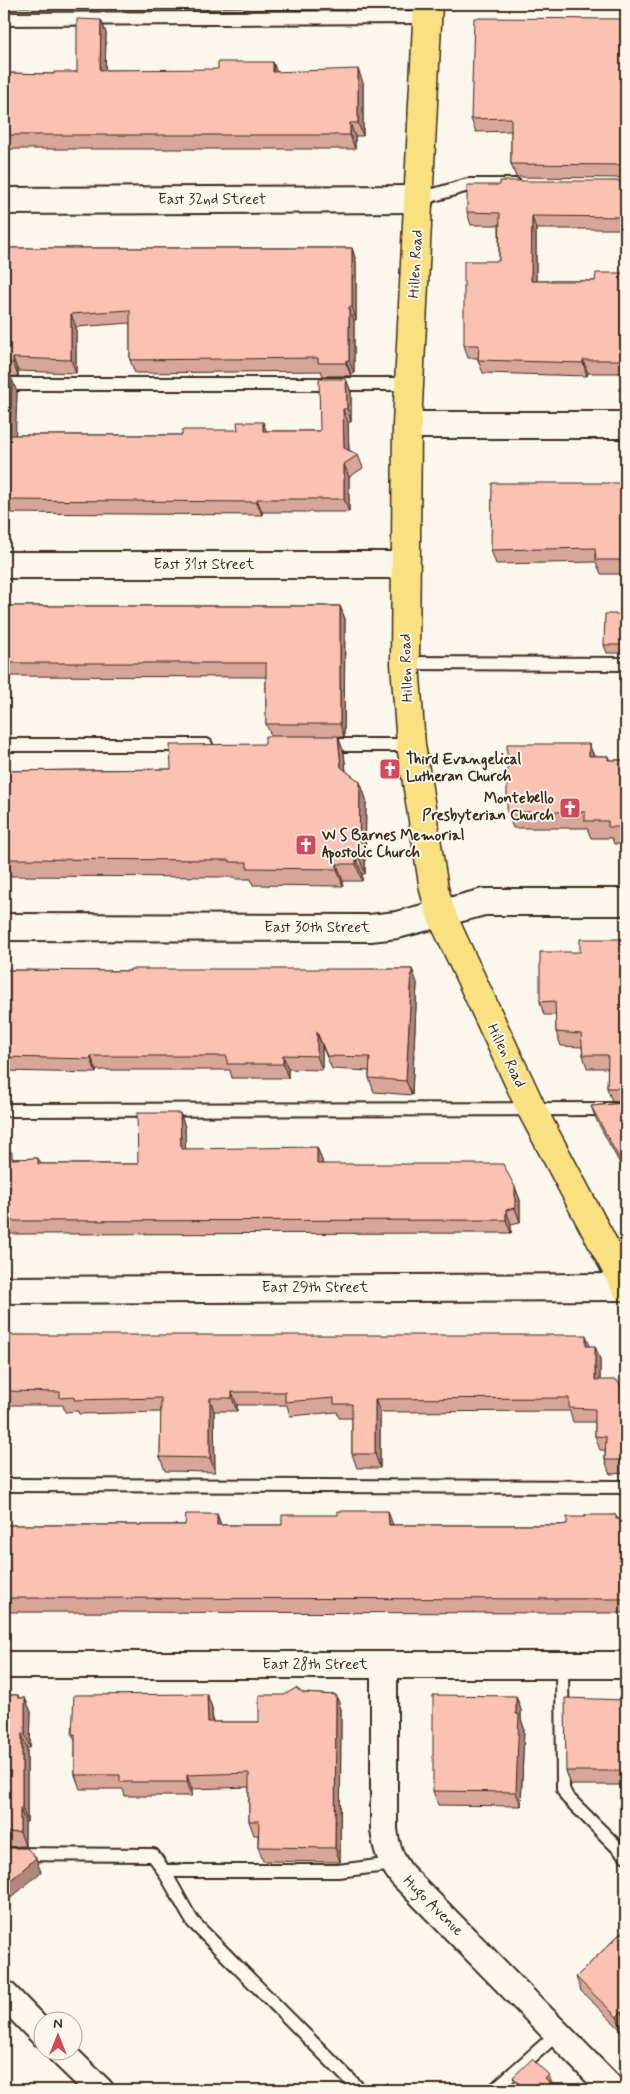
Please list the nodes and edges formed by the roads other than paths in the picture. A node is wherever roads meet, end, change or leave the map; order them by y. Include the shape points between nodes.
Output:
1 (428, 10) edge
2 (4, 20) edge
3 (528, 185) edge
4 (420, 198) junction
5 (4, 200) edge
6 (4, 384) edge
7 (410, 384) junction
8 (407, 425) junction
9 (626, 425) edge
10 (4, 565) edge
11 (404, 565) junction
12 (405, 663) junction
13 (626, 664) edge
14 (4, 745) edge
15 (222, 745) edge
16 (312, 745) edge
17 (411, 745) junction
18 (626, 902) edge
19 (441, 914) junction
20 (4, 927) edge
21 (626, 1109) edge
22 (4, 1110) edge
23 (532, 1110) junction
24 (626, 1287) edge
25 (4, 1290) edge
26 (4, 1485) edge
27 (626, 1487) edge
28 (626, 1664) edge
29 (384, 1665) junction
30 (562, 1665) junction
31 (4, 1666) edge
32 (4, 1854) edge
33 (626, 1856) edge
34 (394, 1864) junction
35 (165, 1871) junction
36 (4, 1994) edge
37 (32, 2023) edge
38 (557, 2034) junction
39 (71, 2062) edge
40 (100, 2090) edge
41 (360, 2090) edge
42 (494, 2090) edge
43 (613, 2090) edge

1 - 2 lane
1 - 4 main road, Hillen Road
3 - 4 lane via 468,185
4 - 5 street, East 32nd Street
4 - 7 main road, Hillen Road
6 - 7 lane
7 - 8 main road, Hillen Road
8 - 9 street
8 - 11 main road, Hillen Road
10 - 11 street, East 31st Street
11 - 12 main road, Hillen Road
12 - 13 lane
12 - 17 main road, Hillen Road
14 - 15 lane
16 - 17 lane
17 - 19 main road, Hillen Road via 434,889
18 - 19 street, East 30th Street via 484,902
19 - 20 street, East 30th Street via 370,928
19 - 23 main road, Hillen Road
21 - 23 lane
22 - 23 lane
23 - 24 main road, Hillen Road
24 - 25 street, East 29th Street
26 - 27 lane
28 - 30 street, East 28th Street
29 - 30 street, East 28th Street
29 - 31 street, East 28th Street
29 - 34 street, Hugo Avenue via 384,1829 386,1848
30 - 33 lane via 563,1789 567,1797
32 - 35 lane via 153,1855
34 - 35 lane via 338,1871
34 - 38 street, Hugo Avenue
35 - 41 lane via 193,1922
36 - 37 street
38 - 42 lane
38 - 43 street, Hugo Avenue
39 - 40 street

